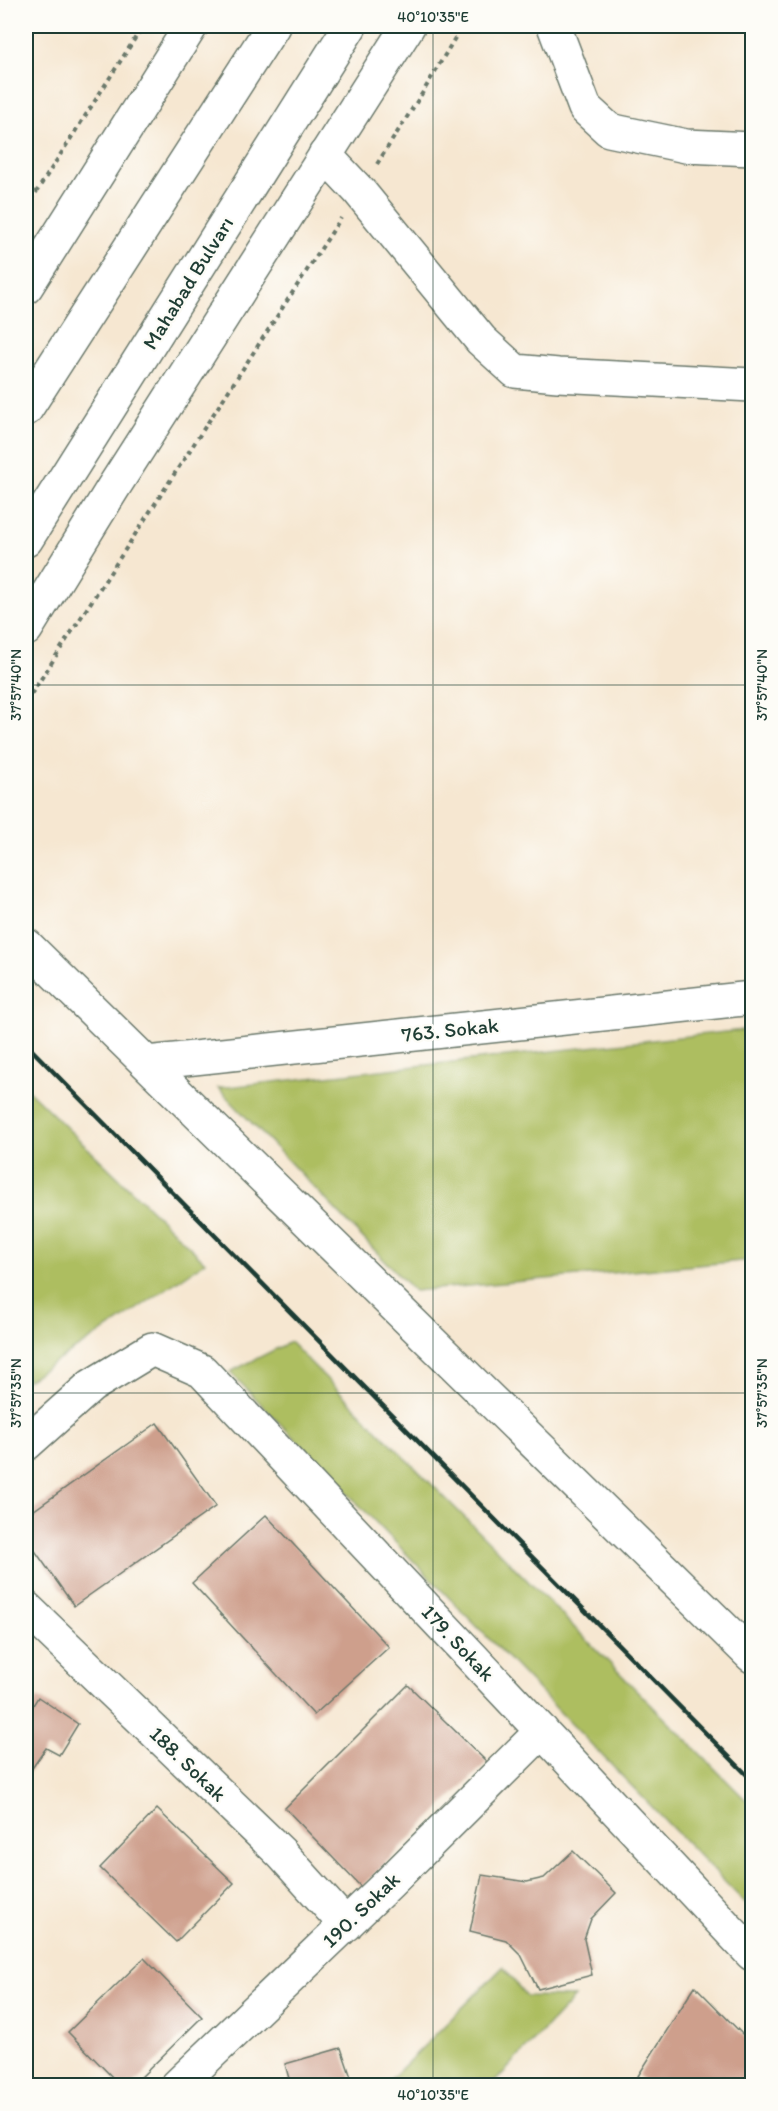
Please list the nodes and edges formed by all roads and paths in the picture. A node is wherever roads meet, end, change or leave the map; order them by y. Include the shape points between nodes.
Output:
1 (143, 26) edge
2 (191, 26) edge
3 (273, 26) edge
4 (350, 26) edge
5 (408, 26) edge
6 (462, 26) edge
7 (554, 26) edge
8 (753, 149) edge
9 (325, 155) junction
10 (359, 191) junction
11 (26, 208) edge
12 (26, 288) edge
13 (753, 385) edge
14 (26, 409) edge
15 (26, 540) edge
16 (26, 629) edge
17 (26, 702) edge
18 (26, 945) edge
19 (753, 998) edge
20 (147, 1063) junction
21 (26, 1444) edge
22 (26, 1608) edge
23 (753, 1656) edge
24 (542, 1731) junction
25 (346, 1925) junction
26 (753, 1954) edge
27 (177, 2085) edge

1 - 11 path
2 - 12 street
3 - 14 street
4 - 15 street, Mahabad Bulvarı
5 - 9 street
6 - 10 path
7 - 8 street via 585,108 609,130 686,146
9 - 10 street
9 - 16 street
10 - 13 street via 481,340 515,371
10 - 17 path
18 - 20 street
19 - 20 street, 763. Sokak
20 - 23 street
21 - 24 street, 179. Sokak via 91,1386 152,1349 202,1371
22 - 25 street, 188. Sokak via 281,1853
24 - 25 street, 190. Sokak
24 - 26 street, 179. Sokak
25 - 27 street, 190. Sokak

